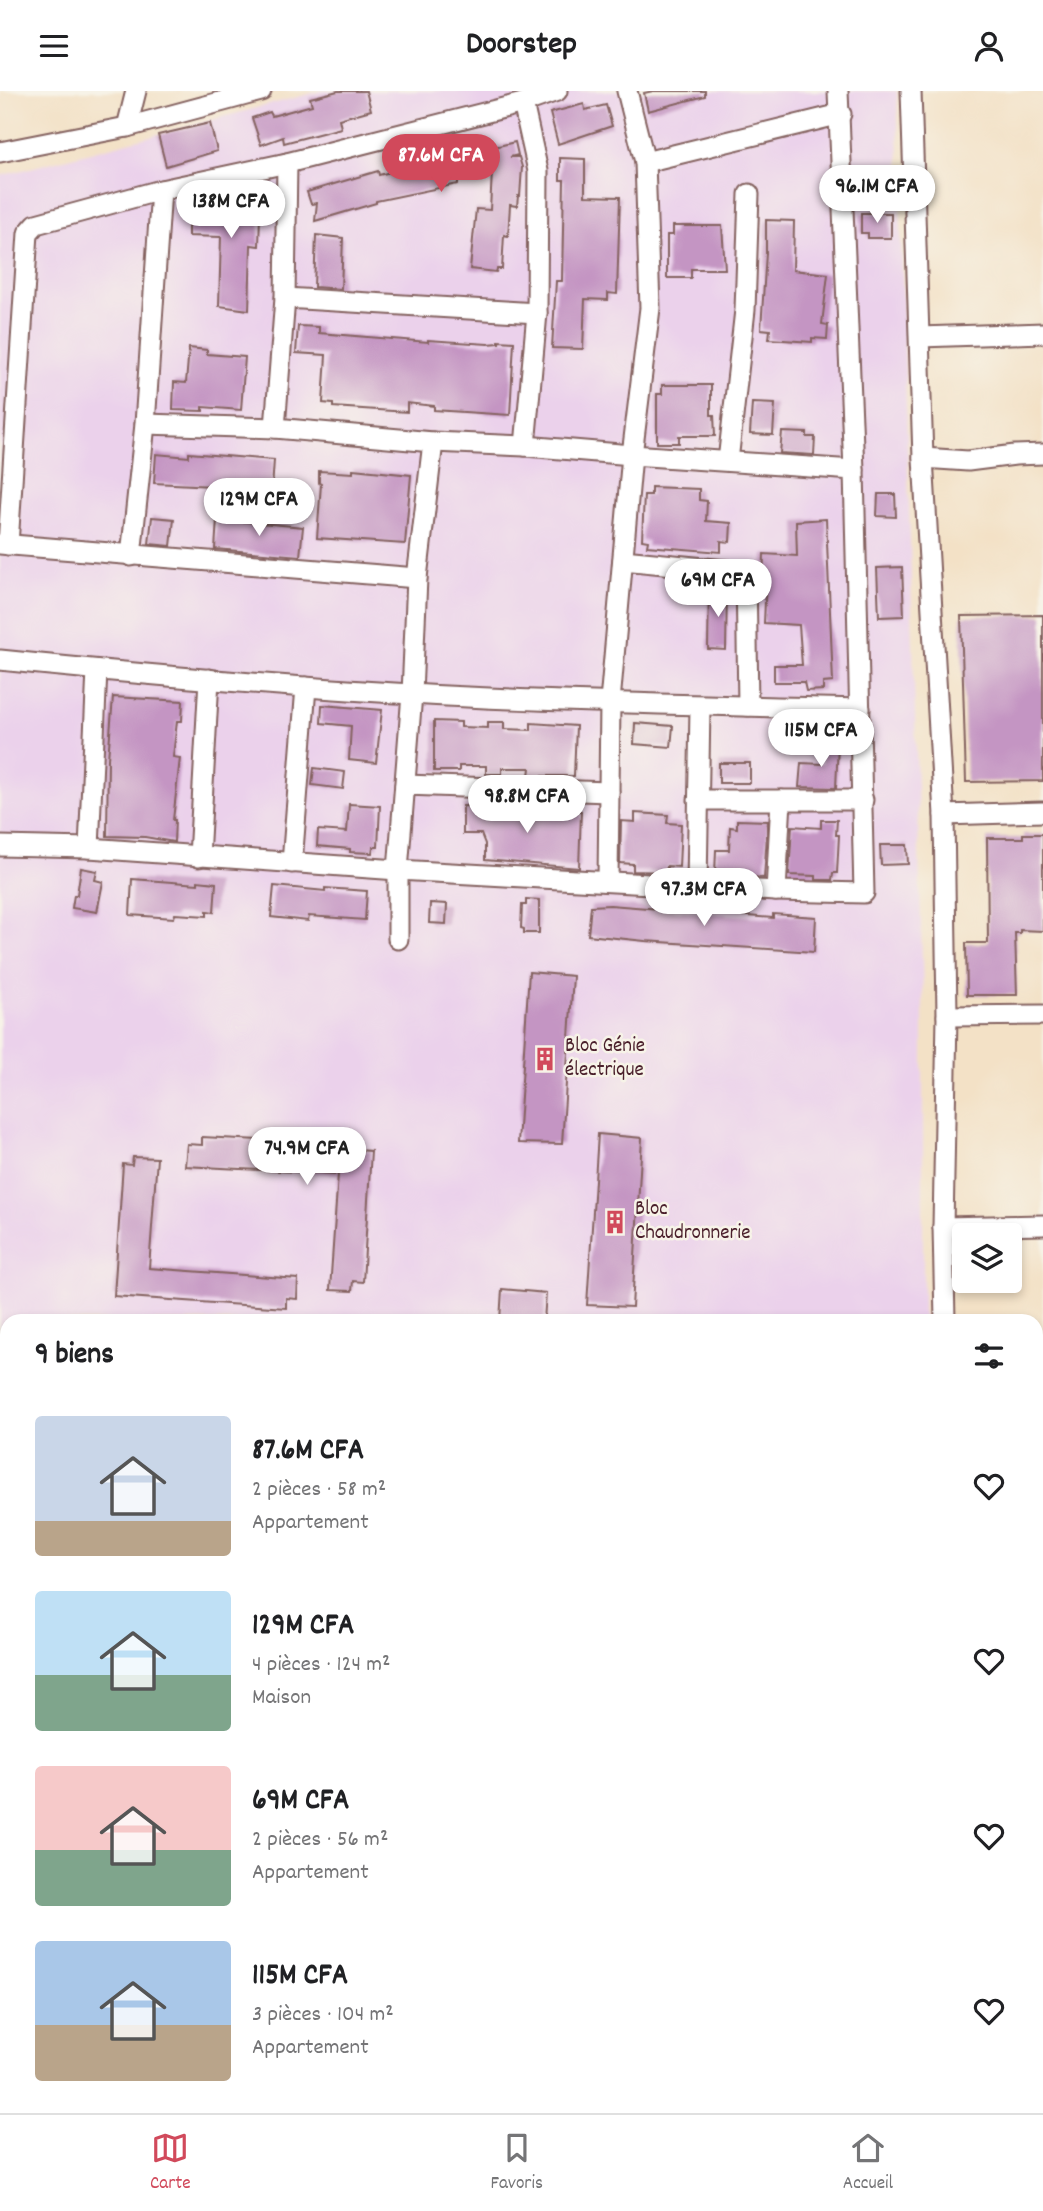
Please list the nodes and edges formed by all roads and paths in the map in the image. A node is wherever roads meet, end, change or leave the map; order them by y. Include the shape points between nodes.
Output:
1 (136, 91) edge
2 (261, 91) edge
3 (557, 91) edge
4 (627, 91) edge
5 (838, 91) edge
6 (911, 91) edge
7 (523, 103) junction
8 (841, 114) junction
9 (127, 127) junction
10 (0, 152) edge
11 (645, 162) junction
12 (287, 163) junction
13 (161, 190) junction
14 (749, 194) dead end
15 (285, 298) junction
16 (537, 313) junction
17 (1043, 333) edge
18 (920, 337) junction
19 (145, 424) junction
20 (275, 428) junction
21 (433, 442) junction
22 (525, 446) junction
23 (1043, 454) edge
24 (632, 456) junction
25 (923, 458) junction
26 (728, 461) junction
27 (854, 470) junction
28 (4, 545) edge
29 (131, 556) junction
30 (623, 559) junction
31 (417, 578) junction
32 (0, 660) edge
33 (97, 670) junction
34 (209, 679) junction
35 (306, 687) junction
36 (412, 694) junction
37 (610, 702) junction
38 (701, 706) junction
39 (748, 706) junction
40 (860, 709) junction
41 (405, 785) junction
42 (609, 792) junction
43 (698, 800) junction
44 (781, 800) junction
45 (863, 800) junction
46 (1043, 812) edge
47 (944, 815) junction
48 (0, 846) edge
49 (89, 848) junction
50 (199, 857) junction
51 (292, 863) junction
52 (398, 870) junction
53 (608, 881) junction
54 (697, 885) junction
55 (776, 891) junction
56 (398, 939) dead end
57 (947, 1016) junction
58 (1043, 1016) edge
59 (1043, 1225) edge
60 (943, 1227) junction
61 (945, 1314) edge

1 - 9 street
2 - 9 street
3 - 7 street
4 - 11 street
5 - 8 street
6 - 18 street
7 - 12 street
7 - 16 street via 538,171
8 - 11 street
8 - 27 street
9 - 10 street
11 - 24 street via 650,309
12 - 13 street
12 - 15 street
13 - 19 street
13 - 28 street via 36,224 28,233
14 - 26 street via 745,310
15 - 16 street
15 - 20 street
16 - 22 street
17 - 18 street
18 - 25 street
19 - 20 street
19 - 29 street
20 - 21 street
21 - 22 street
21 - 31 street
22 - 24 street
23 - 25 street via 968,461
24 - 26 street
24 - 30 street
25 - 47 street
26 - 27 street
27 - 40 street
28 - 29 street
29 - 31 street
30 - 37 street
30 - 39 street via 746,572
31 - 36 street
32 - 33 street
33 - 34 street
33 - 49 street
34 - 35 street
34 - 50 street
35 - 36 street
35 - 51 street
36 - 37 street
36 - 41 street
37 - 38 street
37 - 42 street
38 - 39 street
38 - 43 street
39 - 40 street
40 - 45 street
41 - 42 street
41 - 52 street
42 - 53 street
43 - 44 street
43 - 54 street
44 - 45 street
44 - 55 street
45 - 55 street via 864,893
46 - 47 street
47 - 57 street
48 - 49 street
49 - 50 street
50 - 51 street
51 - 52 street
52 - 53 street
52 - 56 street
53 - 54 street
54 - 55 street
57 - 58 street
57 - 60 street
59 - 60 street
60 - 61 street

